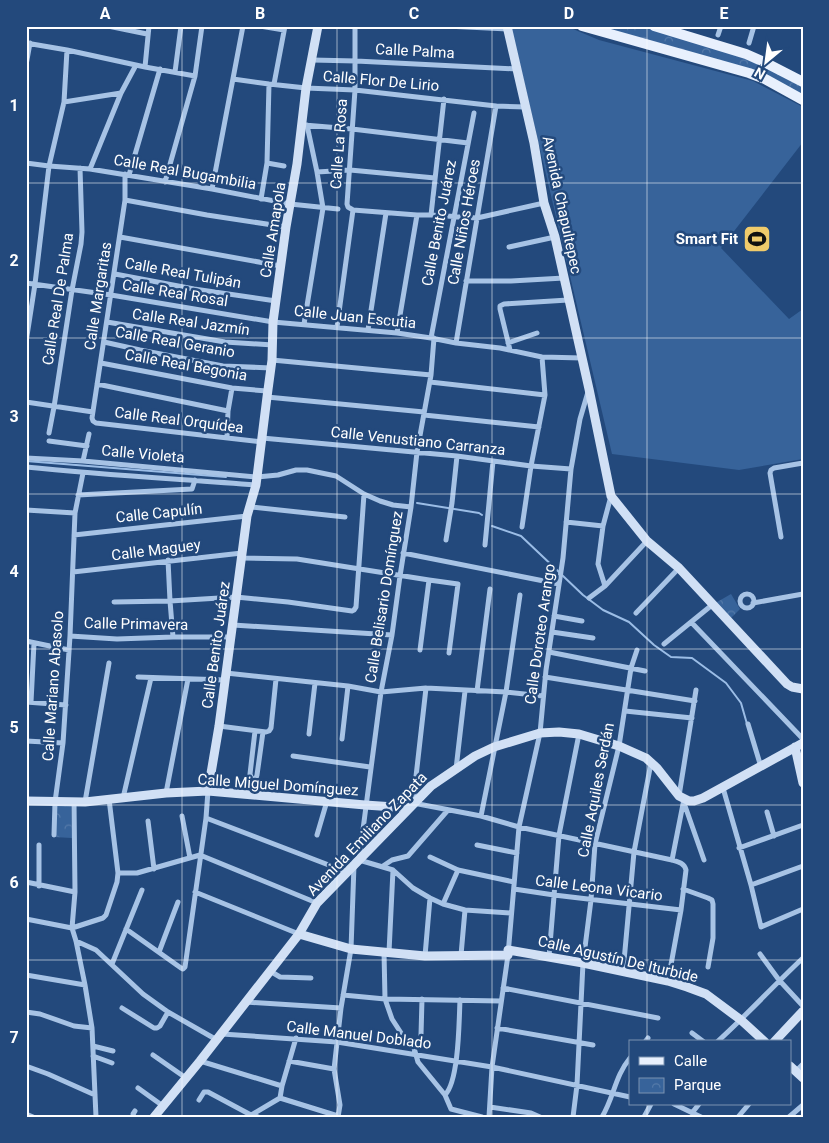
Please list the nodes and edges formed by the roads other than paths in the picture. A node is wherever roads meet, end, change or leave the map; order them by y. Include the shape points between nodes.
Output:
1 (108, 26) edge
2 (149, 26) edge
3 (181, 26) edge
4 (202, 26) edge
5 (243, 26) edge
6 (260, 26) edge
7 (318, 26) edge
8 (356, 26) edge
9 (446, 26) edge
10 (582, 26) edge
11 (654, 26) edge
12 (721, 26) edge
13 (754, 26) edge
14 (284, 28) edge
15 (507, 28) edge
16 (675, 29) edge
17 (147, 34) junction
18 (718, 35) dead end
19 (28, 43) edge
20 (749, 44) dead end
21 (67, 50) junction
22 (312, 60) junction
23 (356, 61) junction
24 (26, 65) edge
25 (136, 65) junction
26 (145, 67) junction
27 (160, 69) junction
28 (517, 69) junction
29 (175, 72) junction
30 (195, 76) junction
31 (234, 79) junction
32 (803, 82) edge
33 (272, 84) junction
34 (306, 88) junction
35 (355, 90) junction
36 (121, 93) junction
37 (444, 99) junction
38 (803, 100) edge
39 (64, 102) junction
40 (496, 106) junction
41 (526, 108) junction
42 (474, 114) dead end
43 (305, 125) junction
44 (352, 129) junction
45 (440, 139) junction
46 (468, 142) junction
47 (26, 163) edge
48 (267, 164) junction
49 (48, 166) junction
50 (284, 166) dead end
51 (80, 168) junction
52 (90, 169) junction
53 (350, 170) junction
54 (317, 172) junction
55 (127, 175) junction
56 (435, 178) junction
57 (165, 182) junction
58 (212, 189) junction
59 (261, 198) junction
60 (126, 200) junction
61 (544, 203) junction
62 (290, 204) junction
63 (323, 208) junction
64 (338, 209) dead end
65 (353, 210) junction
66 (386, 213) junction
67 (417, 215) junction
68 (431, 215) junction
69 (454, 217) junction
70 (477, 218) junction
71 (286, 227) junction
72 (120, 237) junction
73 (554, 237) junction
74 (510, 247) dead end
75 (281, 266) junction
76 (115, 274) junction
77 (564, 278) junction
78 (466, 281) junction
79 (26, 283) edge
80 (35, 284) junction
81 (72, 290) junction
82 (111, 295) junction
83 (568, 300) junction
84 (276, 301) junction
85 (107, 322) junction
86 (273, 322) junction
87 (304, 324) junction
88 (337, 327) junction
89 (368, 330) junction
90 (398, 333) junction
91 (537, 333) dead end
92 (433, 338) junction
93 (26, 342) edge
94 (104, 342) junction
95 (456, 343) junction
96 (508, 343) junction
97 (273, 345) junction
98 (510, 350) junction
99 (542, 357) junction
100 (582, 358) junction
101 (101, 363) junction
102 (272, 364) junction
103 (431, 375) junction
104 (430, 382) junction
105 (97, 384) junction
106 (232, 388) junction
107 (589, 390) junction
108 (267, 394) junction
109 (546, 395) junction
110 (26, 402) edge
111 (54, 407) junction
112 (228, 411) junction
113 (93, 412) junction
114 (424, 414) junction
115 (93, 421) joint
116 (539, 427) junction
117 (48, 433) dead end
118 (89, 434) dead end
119 (227, 438) junction
120 (262, 440) junction
121 (49, 441) dead end
122 (87, 446) junction
123 (417, 452) junction
124 (457, 456) junction
125 (26, 458) edge
126 (493, 461) junction
127 (83, 462) junction
128 (803, 463) edge
129 (531, 466) junction
130 (26, 467) edge
131 (571, 469) junction
132 (83, 473) junction
133 (230, 479) junction
134 (195, 480) junction
135 (256, 481) junction
136 (364, 494) junction
137 (78, 495) junction
138 (611, 496) junction
139 (411, 507) junction
140 (26, 510) edge
141 (249, 512) junction
142 (75, 513) junction
143 (345, 517) dead end
144 (566, 522) junction
145 (603, 526) junction
146 (522, 527) dead end
147 (74, 535) junction
148 (781, 537) dead end
149 (446, 540) dead end
150 (647, 541) junction
151 (485, 545) dead end
152 (404, 553) junction
153 (242, 555) junction
154 (168, 560) junction
155 (679, 568) junction
156 (358, 569) junction
157 (73, 572) junction
158 (400, 576) junction
159 (429, 580) junction
160 (560, 583) junction
161 (605, 586) junction
162 (490, 589) dead end
163 (803, 594) edge
164 (520, 595) dead end
165 (236, 597) junction
166 (589, 598) dead end
167 (170, 601) junction
168 (114, 602) dead end
169 (753, 603) dead end
170 (712, 605) junction
171 (636, 613) dead end
172 (554, 616) junction
173 (582, 621) dead end
174 (691, 622) junction
175 (233, 625) junction
176 (552, 632) junction
177 (392, 635) junction
178 (70, 636) junction
179 (173, 637) junction
180 (231, 638) junction
181 (593, 638) dead end
182 (26, 642) edge
183 (34, 643) junction
184 (664, 644) dead end
185 (69, 650) junction
186 (420, 650) dead end
187 (638, 650) dead end
188 (549, 652) junction
189 (449, 653) dead end
190 (109, 663) dead end
191 (631, 668) junction
192 (645, 671) dead end
193 (138, 677) dead end
194 (226, 677) junction
195 (545, 677) junction
196 (152, 678) junction
197 (188, 679) junction
198 (276, 679) junction
199 (315, 683) junction
200 (348, 686) junction
201 (426, 688) junction
202 (803, 688) edge
203 (627, 690) junction
204 (696, 690) dead end
205 (465, 691) junction
206 (477, 691) junction
207 (381, 692) junction
208 (506, 692) junction
209 (543, 696) junction
210 (695, 700) junction
211 (29, 702) edge
212 (66, 705) junction
213 (625, 711) junction
214 (692, 718) junction
215 (748, 724) dead end
216 (219, 726) junction
217 (255, 730) junction
218 (266, 731) junction
219 (540, 733) junction
220 (309, 734) dead end
221 (579, 734) junction
222 (342, 739) dead end
223 (803, 739) edge
224 (26, 741) edge
225 (62, 743) junction
226 (799, 745) edge
227 (619, 746) junction
228 (494, 747) junction
229 (293, 756) dead end
230 (652, 763) junction
231 (370, 767) junction
232 (760, 767) junction
233 (456, 768) junction
234 (803, 783) edge
235 (722, 788) junction
236 (208, 791) junction
237 (166, 793) junction
238 (123, 798) junction
239 (682, 799) junction
240 (26, 800) edge
241 (109, 800) junction
242 (55, 802) junction
243 (74, 802) junction
244 (85, 802) junction
245 (327, 802) junction
246 (365, 805) junction
247 (411, 806) junction
248 (448, 810) junction
249 (768, 812) dead end
250 (182, 816) dead end
251 (481, 816) junction
252 (206, 818) junction
253 (148, 821) dead end
254 (803, 825) edge
255 (520, 827) junction
256 (54, 835) dead end
257 (317, 835) dead end
258 (559, 835) junction
259 (774, 836) junction
260 (595, 844) junction
261 (39, 845) dead end
262 (477, 845) dead end
263 (740, 848) junction
264 (634, 852) junction
265 (517, 854) junction
266 (200, 855) junction
267 (430, 857) dead end
268 (190, 858) junction
269 (672, 860) junction
270 (704, 860) dead end
271 (357, 862) junction
272 (383, 866) junction
273 (803, 866) edge
274 (154, 869) junction
275 (393, 870) junction
276 (458, 870) junction
277 (347, 872) junction
278 (118, 873) junction
279 (26, 882) edge
280 (514, 882) junction
281 (750, 885) junction
282 (39, 886) junction
283 (514, 889) junction
284 (683, 889) junction
285 (142, 890) dead end
286 (75, 892) junction
287 (195, 892) junction
288 (554, 895) junction
289 (430, 898) junction
290 (591, 900) junction
291 (178, 902) dead end
292 (317, 903) junction
293 (443, 904) junction
294 (629, 904) junction
295 (803, 909) edge
296 (465, 910) junction
297 (681, 910) junction
298 (511, 913) junction
299 (26, 919) edge
300 (72, 928) junction
301 (126, 929) junction
302 (299, 934) junction
303 (76, 941) junction
304 (351, 949) junction
305 (158, 952) junction
306 (387, 952) junction
307 (508, 953) junction
308 (760, 954) dead end
309 (461, 955) junction
310 (425, 956) junction
311 (549, 957) junction
312 (803, 958) edge
313 (583, 963) junction
314 (112, 964) junction
315 (708, 967) dead end
316 (270, 971) junction
317 (623, 972) junction
318 (26, 975) edge
319 (311, 978) dead end
320 (779, 980) junction
321 (668, 981) junction
322 (85, 985) junction
323 (503, 988) junction
324 (343, 995) junction
325 (386, 999) junction
326 (422, 999) junction
327 (460, 1000) junction
328 (501, 1001) junction
329 (246, 1002) junction
330 (581, 1004) junction
331 (803, 1006) edge
332 (122, 1008) dead end
333 (341, 1008) junction
334 (803, 1011) edge
335 (26, 1012) edge
336 (168, 1012) junction
337 (658, 1018) dead end
338 (741, 1020) junction
339 (92, 1028) junction
340 (498, 1028) junction
341 (692, 1033) dead end
342 (421, 1035) dead end
343 (219, 1037) junction
344 (296, 1038) junction
345 (701, 1040) edge
346 (719, 1040) edge
347 (760, 1040) edge
348 (776, 1040) edge
349 (337, 1042) junction
350 (579, 1043) junction
351 (593, 1045) dead end
352 (93, 1046) junction
353 (113, 1051) dead end
354 (416, 1054) junction
355 (153, 1055) dead end
356 (93, 1056) junction
357 (457, 1060) junction
358 (629, 1060) edge
359 (200, 1061) junction
360 (289, 1061) junction
361 (112, 1063) dead end
362 (26, 1066) edge
363 (492, 1067) junction
364 (796, 1067) edge
365 (334, 1069) junction
366 (186, 1078) junction
367 (803, 1078) edge
368 (577, 1085) junction
369 (282, 1086) junction
370 (138, 1088) dead end
371 (612, 1093) junction
372 (95, 1095) junction
373 (445, 1095) junction
374 (629, 1097) edge
375 (280, 1098) junction
376 (199, 1100) dead end
377 (803, 1105) edge
378 (163, 1106) junction
379 (678, 1106) edge
380 (697, 1106) edge
381 (747, 1106) edge
382 (490, 1107) junction
383 (451, 1110) junction
384 (692, 1113) junction
385 (26, 1114) edge
386 (250, 1116) edge
387 (338, 1116) edge
388 (33, 1117) edge
389 (96, 1117) edge
390 (154, 1117) edge
391 (258, 1117) edge
392 (449, 1117) edge
393 (482, 1117) edge
394 (489, 1117) edge
395 (540, 1117) edge
396 (573, 1117) edge
397 (602, 1117) edge
398 (701, 1117) edge
399 (738, 1117) edge
400 (789, 1117) edge

1 - 17 street
2 - 17 street
3 - 29 street
4 - 30 street
5 - 31 street
6 - 14 street
7 - 22 street, Calle Amapola
8 - 23 street, Calle La Rosa
9 - 15 street
10 - 38 main road via 749,73
11 - 16 main road
12 - 18 street
13 - 20 street
14 - 33 street
15 - 28 street, Avenida Chapultepec
16 - 32 main road via 746,54
17 - 26 street
19 - 21 street
19 - 24 street
21 - 25 street
21 - 39 street
22 - 23 street, Calle Palma
22 - 34 street, Calle Amapola
23 - 28 street, Calle Palma
23 - 35 street, Calle La Rosa
25 - 26 street
25 - 36 street
26 - 27 street
27 - 29 street
27 - 55 street, Calle Margaritas
28 - 41 street, Avenida Chapultepec
29 - 30 street
30 - 57 street
31 - 33 street, Calle Flor De Lirio
31 - 58 street
33 - 34 street, Calle Flor De Lirio
33 - 48 street
34 - 35 street, Calle Flor De Lirio
34 - 43 street, Calle Amapola
35 - 37 street, Calle Flor De Lirio
35 - 44 street, Calle La Rosa
36 - 39 street
36 - 52 street
37 - 40 street, Calle Flor De Lirio
37 - 45 street
39 - 49 street
40 - 41 street, Calle Flor De Lirio
40 - 70 street, Calle Niños Héroes
41 - 61 street, Avenida Chapultepec
42 - 46 street, Calle Benito Juárez
43 - 44 street
43 - 54 street
43 - 62 street, Calle Amapola
44 - 45 street
44 - 53 street, Calle La Rosa
45 - 46 street
45 - 56 street
46 - 69 street, Calle Benito Juárez
47 - 49 street, Calle Real Bugambilia
48 - 50 street
48 - 59 street
49 - 51 street, Calle Real Bugambilia
49 - 80 street
51 - 52 street, Calle Real Bugambilia
51 - 81 street, Calle Real De Palma via 82,232
52 - 55 street, Calle Real Bugambilia
53 - 54 street
53 - 56 street
53 - 65 street, Calle La Rosa via 347,204
54 - 63 street
55 - 57 street, Calle Real Bugambilia
55 - 60 street, Calle Margaritas
56 - 68 street
57 - 58 street, Calle Real Bugambilia
58 - 59 street, Calle Real Bugambilia
59 - 62 street, Calle Real Bugambilia
60 - 71 street
60 - 72 street, Calle Margaritas
61 - 70 street
61 - 73 street, Avenida Chapultepec
62 - 63 street, Calle Real Bugambilia
62 - 71 street, Calle Amapola
63 - 64 street, Calle Real Bugambilia
63 - 87 street
65 - 66 street
65 - 88 street
66 - 67 street
66 - 89 street
67 - 68 street
67 - 90 street
68 - 69 street
69 - 70 street
69 - 92 street, Calle Benito Juárez
70 - 78 street, Calle Niños Héroes
71 - 75 street, Calle Amapola
72 - 75 street
72 - 76 street, Calle Margaritas
73 - 74 street
73 - 77 street, Avenida Chapultepec
75 - 84 street, Calle Amapola
76 - 82 street, Calle Margaritas
76 - 84 street, Calle Real Tulipán
77 - 78 street
77 - 83 street, Avenida Chapultepec
78 - 95 street, Calle Niños Héroes
79 - 80 street, Calle Real Rosal
80 - 81 street, Calle Real Rosal
80 - 93 street
81 - 82 street, Calle Real Rosal
81 - 111 street, Calle Real De Palma
82 - 85 street, Calle Margaritas
82 - 86 street, Calle Real Rosal
83 - 96 street via 500,306
83 - 100 street, Avenida Chapultepec
84 - 86 street, Calle Amapola
85 - 94 street, Calle Margaritas
85 - 97 street, Calle Real Jazmín via 225,342
86 - 87 street, Calle Juan Escutia
86 - 97 street, Calle Amapola
87 - 88 street, Calle Juan Escutia
88 - 89 street, Calle Juan Escutia
89 - 90 street, Calle Juan Escutia
90 - 92 street, Calle Juan Escutia
91 - 96 street
92 - 95 street, Calle Juan Escutia
92 - 103 street, Calle Belisario Domínguez
94 - 101 street, Calle Margaritas
94 - 102 street, Calle Real Geranio via 223,366
95 - 98 street, Calle Juan Escutia
96 - 98 street
97 - 102 street, Calle Amapola
98 - 99 street, Calle Juan Escutia
99 - 100 street
99 - 109 street
100 - 107 street, Avenida Chapultepec
101 - 105 street, Calle Margaritas
101 - 106 street, Calle Real Begonia
102 - 103 street, Calle Real Geranio
102 - 108 street, Calle Amapola
103 - 104 street, Calle Belisario Domínguez
104 - 109 street
104 - 114 street, Calle Belisario Domínguez
105 - 112 street
105 - 113 street, Calle Margaritas
106 - 108 street, Calle Real Begonia
106 - 112 street
107 - 131 street, Calle Doroteo Arango
107 - 138 street, Avenida Chapultepec
108 - 114 street, Calle Real Begonia
108 - 120 street, Calle Amapola
109 - 116 street
110 - 111 street
111 - 113 street
111 - 117 street, Calle Real De Palma
112 - 119 street
113 - 115 street, Calle Margaritas
114 - 116 street, Calle Real Begonia
114 - 123 street, Calle Belisario Domínguez
115 - 119 street, Calle Real Orquídea
116 - 129 street
118 - 122 street
119 - 120 street, Calle Real Orquídea
120 - 123 street, Calle Venustiano Carranza
120 - 135 street, Calle Benito Juárez
121 - 122 street
122 - 127 street
123 - 124 street, Calle Venustiano Carranza
123 - 139 street, Calle Belisario Domínguez
124 - 126 street, Calle Venustiano Carranza
124 - 149 street
125 - 127 street, Calle Violeta
126 - 129 street, Calle Venustiano Carranza
126 - 151 street
127 - 133 street, Calle Violeta
128 - 148 street via 774,468 770,473
129 - 131 street, Calle Venustiano Carranza
129 - 146 street
130 - 132 street
131 - 144 street, Calle Doroteo Arango
132 - 134 street
132 - 137 street
133 - 134 street
133 - 135 street
133 - 135 street, Calle Violeta
134 - 137 street via 192,489
135 - 136 street via 307,470 336,476
135 - 141 street, Calle Benito Juárez
136 - 139 street via 386,503
136 - 156 street
137 - 142 street, Calle Mariano Abasolo
138 - 145 street
138 - 150 street
139 - 152 street, Calle Belisario Domínguez
140 - 142 street
141 - 143 street, Calle Capulín
141 - 147 street, Calle Capulín
141 - 153 street, Calle Benito Juárez
142 - 147 street, Calle Mariano Abasolo
144 - 145 street
144 - 160 street, Calle Doroteo Arango
145 - 161 street via 598,564
147 - 157 street, Calle Mariano Abasolo
150 - 155 street
150 - 161 street
152 - 158 street, Calle Belisario Domínguez
152 - 160 street
153 - 154 street, Calle Maguey
153 - 156 street, Calle Maguey via 297,559
153 - 165 street, Calle Benito Juárez
154 - 157 street, Calle Maguey
154 - 167 street
155 - 170 street
155 - 171 street
156 - 158 street, Calle Maguey
156 - 165 street via 356,607 352,611
157 - 178 street, Calle Mariano Abasolo
158 - 159 street, Calle Maguey
158 - 177 street, Calle Belisario Domínguez
159 - 186 street
159 - 189 street, Calle Maguey via 458,584
160 - 172 street, Calle Doroteo Arango
161 - 166 street
162 - 206 street
163 - 169 street
164 - 208 street
165 - 167 street
165 - 175 street, Calle Benito Juárez
167 - 168 street
167 - 179 street
170 - 174 street
170 - 202 street via 787,684
172 - 173 street
172 - 176 street, Calle Doroteo Arango
174 - 184 street
174 - 223 street
175 - 177 street
175 - 180 street, Calle Benito Juárez
176 - 181 street
176 - 188 street, Calle Doroteo Arango
177 - 207 street, Calle Belisario Domínguez
178 - 179 street, Calle Primavera via 117,639
178 - 185 street, Calle Mariano Abasolo
179 - 180 street, Calle Primavera
180 - 194 street, Calle Benito Juárez
182 - 183 street
183 - 185 street
183 - 211 street
185 - 212 street, Calle Mariano Abasolo
187 - 191 street, Calle Aquiles Serdán
188 - 191 street
188 - 195 street, Calle Doroteo Arango
190 - 244 street
191 - 192 street
191 - 203 street, Calle Aquiles Serdán
193 - 196 street
194 - 197 street
194 - 198 street
194 - 216 street, Calle Benito Juárez
195 - 203 street
195 - 209 street, Calle Doroteo Arango
196 - 197 street
196 - 238 street
197 - 237 street
198 - 199 street
198 - 218 street via 271,728
199 - 200 street
199 - 220 street
200 - 207 street
200 - 222 street
201 - 205 street
201 - 207 street
201 - 247 street
203 - 210 street
203 - 213 street, Calle Aquiles Serdán
204 - 210 street
205 - 206 street
205 - 233 street
206 - 208 street
207 - 231 street, Calle Belisario Domínguez
208 - 209 street
208 - 228 street
209 - 219 street, Calle Doroteo Arango
210 - 214 street
211 - 212 street
212 - 225 street, Calle Mariano Abasolo
213 - 214 street
213 - 227 street, Calle Aquiles Serdán
214 - 239 street
215 - 232 street
216 - 217 street
216 - 236 street, Calle Benito Juárez
217 - 218 street
217 - 218 street via 250,774 253,779 257,775
219 - 221 street, Avenida Emiliano Zapata
219 - 228 street, Avenida Emiliano Zapata
219 - 255 street, Calle Doroteo Arango
221 - 227 street, Avenida Emiliano Zapata
221 - 258 street
224 - 225 street
225 - 242 street, Calle Mariano Abasolo
226 - 232 street
226 - 234 street
227 - 230 street, Avenida Emiliano Zapata
227 - 260 street, Calle Aquiles Serdán
228 - 233 street, Avenida Emiliano Zapata
228 - 251 street
229 - 231 street
230 - 239 street, Avenida Emiliano Zapata
230 - 264 street
231 - 246 street, Calle Belisario Domínguez
232 - 235 street
233 - 247 street, Avenida Emiliano Zapata
235 - 239 street via 694,801
235 - 263 street
236 - 237 street, Calle Miguel Domínguez
236 - 245 street, Calle Miguel Domínguez
236 - 252 street, Calle Benito Juárez
237 - 238 street, Calle Miguel Domínguez
238 - 241 street, Calle Miguel Domínguez
239 - 269 street
239 - 270 street
240 - 242 street, Calle Miguel Domínguez
241 - 244 street, Calle Miguel Domínguez
241 - 278 street
242 - 243 street, Calle Miguel Domínguez
242 - 256 street, Calle Mariano Abasolo
243 - 244 street, Calle Miguel Domínguez
243 - 286 street
245 - 246 street, Calle Miguel Domínguez
245 - 257 street
246 - 247 street, Calle Miguel Domínguez
246 - 271 street, Calle Belisario Domínguez
247 - 248 street
247 - 271 street, Avenida Emiliano Zapata
248 - 251 street
248 - 272 street via 408,856
249 - 259 street
250 - 268 street
251 - 255 street
252 - 266 street, Calle Benito Juárez
252 - 277 street
253 - 274 street
254 - 259 street
255 - 258 street
255 - 265 street, Calle Doroteo Arango
258 - 260 street
258 - 288 street
259 - 263 street
260 - 264 street
260 - 290 street, Calle Aquiles Serdán
261 - 282 street
262 - 265 street
263 - 281 street
264 - 269 street
264 - 294 street
265 - 280 street, Calle Doroteo Arango
266 - 268 street
266 - 287 street, Calle Benito Juárez
266 - 292 street
267 - 276 street
268 - 274 street
269 - 284 street via 685,866
271 - 272 street
271 - 277 street, Avenida Emiliano Zapata
271 - 304 street, Calle Belisario Domínguez
272 - 275 street
273 - 281 street
274 - 278 street
275 - 289 street
275 - 306 street
276 - 280 street
276 - 293 street
277 - 292 street, Avenida Emiliano Zapata
278 - 300 street via 106,915
279 - 282 street
280 - 283 street, Calle Doroteo Arango
281 - 295 street via 761,926
282 - 286 street
283 - 288 street, Calle Leona Vicario
283 - 298 street, Calle Doroteo Arango
284 - 297 street
284 - 315 street via 712,900 713,938
285 - 301 street
286 - 300 street
287 - 302 street
287 - 305 street, Calle Benito Juárez via 185,967 181,968
288 - 290 street, Calle Leona Vicario
288 - 311 street
289 - 293 street
289 - 310 street
290 - 294 street, Calle Leona Vicario
290 - 313 street, Calle Aquiles Serdán
291 - 305 street
292 - 302 street, Avenida Emiliano Zapata
293 - 296 street
294 - 297 street, Calle Leona Vicario
294 - 317 street
296 - 298 street
296 - 309 street
297 - 321 street
298 - 307 street, Calle Doroteo Arango
299 - 300 street
300 - 303 street
301 - 305 street
301 - 314 street
302 - 304 street, Calle Agustín De Iturbide
302 - 316 street, Avenida Emiliano Zapata
303 - 314 street via 96,950
303 - 322 street
304 - 306 street, Calle Agustín De Iturbide
304 - 324 street, Calle Belisario Domínguez
306 - 310 street, Calle Agustín De Iturbide
306 - 325 street
307 - 309 street, Calle Agustín De Iturbide
307 - 311 street, Calle Agustín De Iturbide
307 - 323 street, Calle Doroteo Arango
308 - 320 street
309 - 310 street, Calle Agustín De Iturbide
311 - 313 street, Calle Agustín De Iturbide
312 - 320 street
313 - 317 street, Calle Agustín De Iturbide
313 - 330 street, Calle Aquiles Serdán
314 - 336 street via 143,994
316 - 319 street via 280,977
316 - 329 street, Avenida Emiliano Zapata
317 - 321 street, Calle Agustín De Iturbide
318 - 322 street
320 - 331 street
320 - 338 street
321 - 338 street, Calle Agustín De Iturbide via 706,994
322 - 339 street
323 - 328 street, Calle Doroteo Arango
323 - 330 street
324 - 325 street
324 - 333 street, Calle Belisario Domínguez
325 - 326 street
325 - 354 street via 392,1019
326 - 327 street
326 - 342 street
327 - 328 street
327 - 357 street
328 - 340 street, Calle Doroteo Arango
329 - 333 street
329 - 343 street, Avenida Emiliano Zapata
330 - 337 street
330 - 350 street, Calle Aquiles Serdán
332 - 336 street via 154,1028 160,1026
333 - 349 street, Calle Belisario Domínguez
334 - 348 street
335 - 339 street
336 - 343 street
338 - 346 street
338 - 347 street, Calle Agustín De Iturbide
339 - 352 street
340 - 350 street
340 - 363 street
341 - 345 street
343 - 344 street, Calle Manuel Doblado
343 - 359 street, Avenida Emiliano Zapata
344 - 349 street, Calle Manuel Doblado
344 - 360 street
349 - 354 street, Calle Manuel Doblado
349 - 365 street, Calle Belisario Domínguez
350 - 351 street
350 - 368 street, Calle Aquiles Serdán
352 - 353 street
352 - 356 street
354 - 357 street, Calle Manuel Doblado
354 - 373 street via 418,1062
355 - 366 street
356 - 361 street
356 - 372 street
357 - 363 street, Calle Manuel Doblado
357 - 373 street
358 - 371 street
359 - 366 street, Avenida Emiliano Zapata
359 - 369 street
360 - 365 street
360 - 369 street
362 - 372 street
363 - 368 street, Calle Manuel Doblado
363 - 382 street
364 - 367 street
365 - 387 street, Calle Belisario Domínguez via 340,1105
366 - 378 street, Avenida Emiliano Zapata
368 - 371 street
368 - 396 street, Calle Aquiles Serdán
369 - 375 street
370 - 378 street
371 - 374 street
371 - 397 street
372 - 389 street
373 - 383 street
375 - 386 street
375 - 387 street
376 - 386 street via 204,1092 208,1092
377 - 400 street
378 - 390 street, Avenida Emiliano Zapata
379 - 384 street
380 - 384 street
381 - 399 street
382 - 394 street
382 - 395 street
383 - 392 street
383 - 393 street
384 - 398 street
385 - 388 street
386 - 391 street

